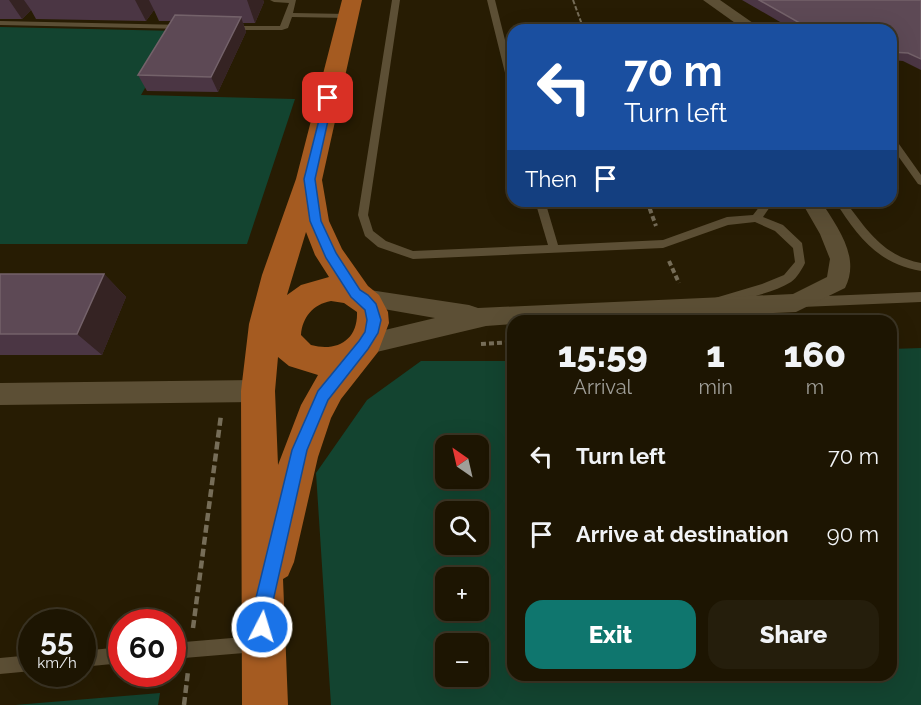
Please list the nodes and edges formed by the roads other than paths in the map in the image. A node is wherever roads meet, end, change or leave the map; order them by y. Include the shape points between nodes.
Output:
1 (274, 0) edge
2 (396, 0) edge
3 (491, 0) edge
4 (710, 0) edge
5 (350, 8) edge
6 (33, 15) dead end
7 (289, 15) junction
8 (156, 17) dead end
9 (0, 23) edge
10 (25, 23) junction
11 (746, 24) edge
12 (149, 26) junction
13 (195, 27) edge
14 (217, 27) edge
15 (507, 65) edge
16 (897, 148) edge
17 (309, 179) junction
18 (921, 182) edge
19 (542, 207) edge
20 (764, 207) edge
21 (815, 207) edge
22 (844, 207) edge
23 (756, 218) junction
24 (554, 249) junction
25 (921, 267) edge
26 (277, 275) junction
27 (360, 296) junction
28 (921, 297) edge
29 (796, 303) junction
30 (296, 304) junction
31 (701, 306) junction
32 (507, 315) edge
33 (508, 315) edge
34 (486, 316) junction
35 (360, 348) junction
36 (291, 349) junction
37 (258, 391) junction
38 (0, 394) edge
39 (263, 627) junction
40 (186, 647) edge
41 (18, 664) edge
42 (0, 666) edge
43 (265, 705) edge

1 - 7 lane via 293,1
2 - 24 lane via 363,215 369,233 382,244 413,255
3 - 15 lane
4 - 11 street
5 - 7 lane
5 - 17 main road
6 - 10 lane
7 - 14 lane via 282,28
8 - 12 lane
9 - 10 lane
10 - 12 lane
12 - 13 lane
16 - 18 lane
17 - 26 main road
17 - 27 main road via 315,221 330,255
19 - 24 lane
20 - 23 lane
21 - 29 street via 841,259 837,282
22 - 25 lane via 874,247 891,260
23 - 24 lane via 727,221 663,244
23 - 31 lane via 779,228 798,246 800,263 788,278
26 - 30 main road
26 - 37 main road via 265,324
27 - 30 main road via 329,289 315,292
27 - 34 street
27 - 35 main road via 371,308 374,320 371,333
28 - 29 lane
29 - 31 street
30 - 36 main road via 284,328
31 - 33 street
32 - 34 street
34 - 35 street
35 - 36 main road via 327,363 300,357
35 - 39 main road via 323,396 300,450
36 - 37 main road
37 - 38 street
37 - 39 main road
39 - 40 lane
39 - 43 main road
41 - 42 lane

